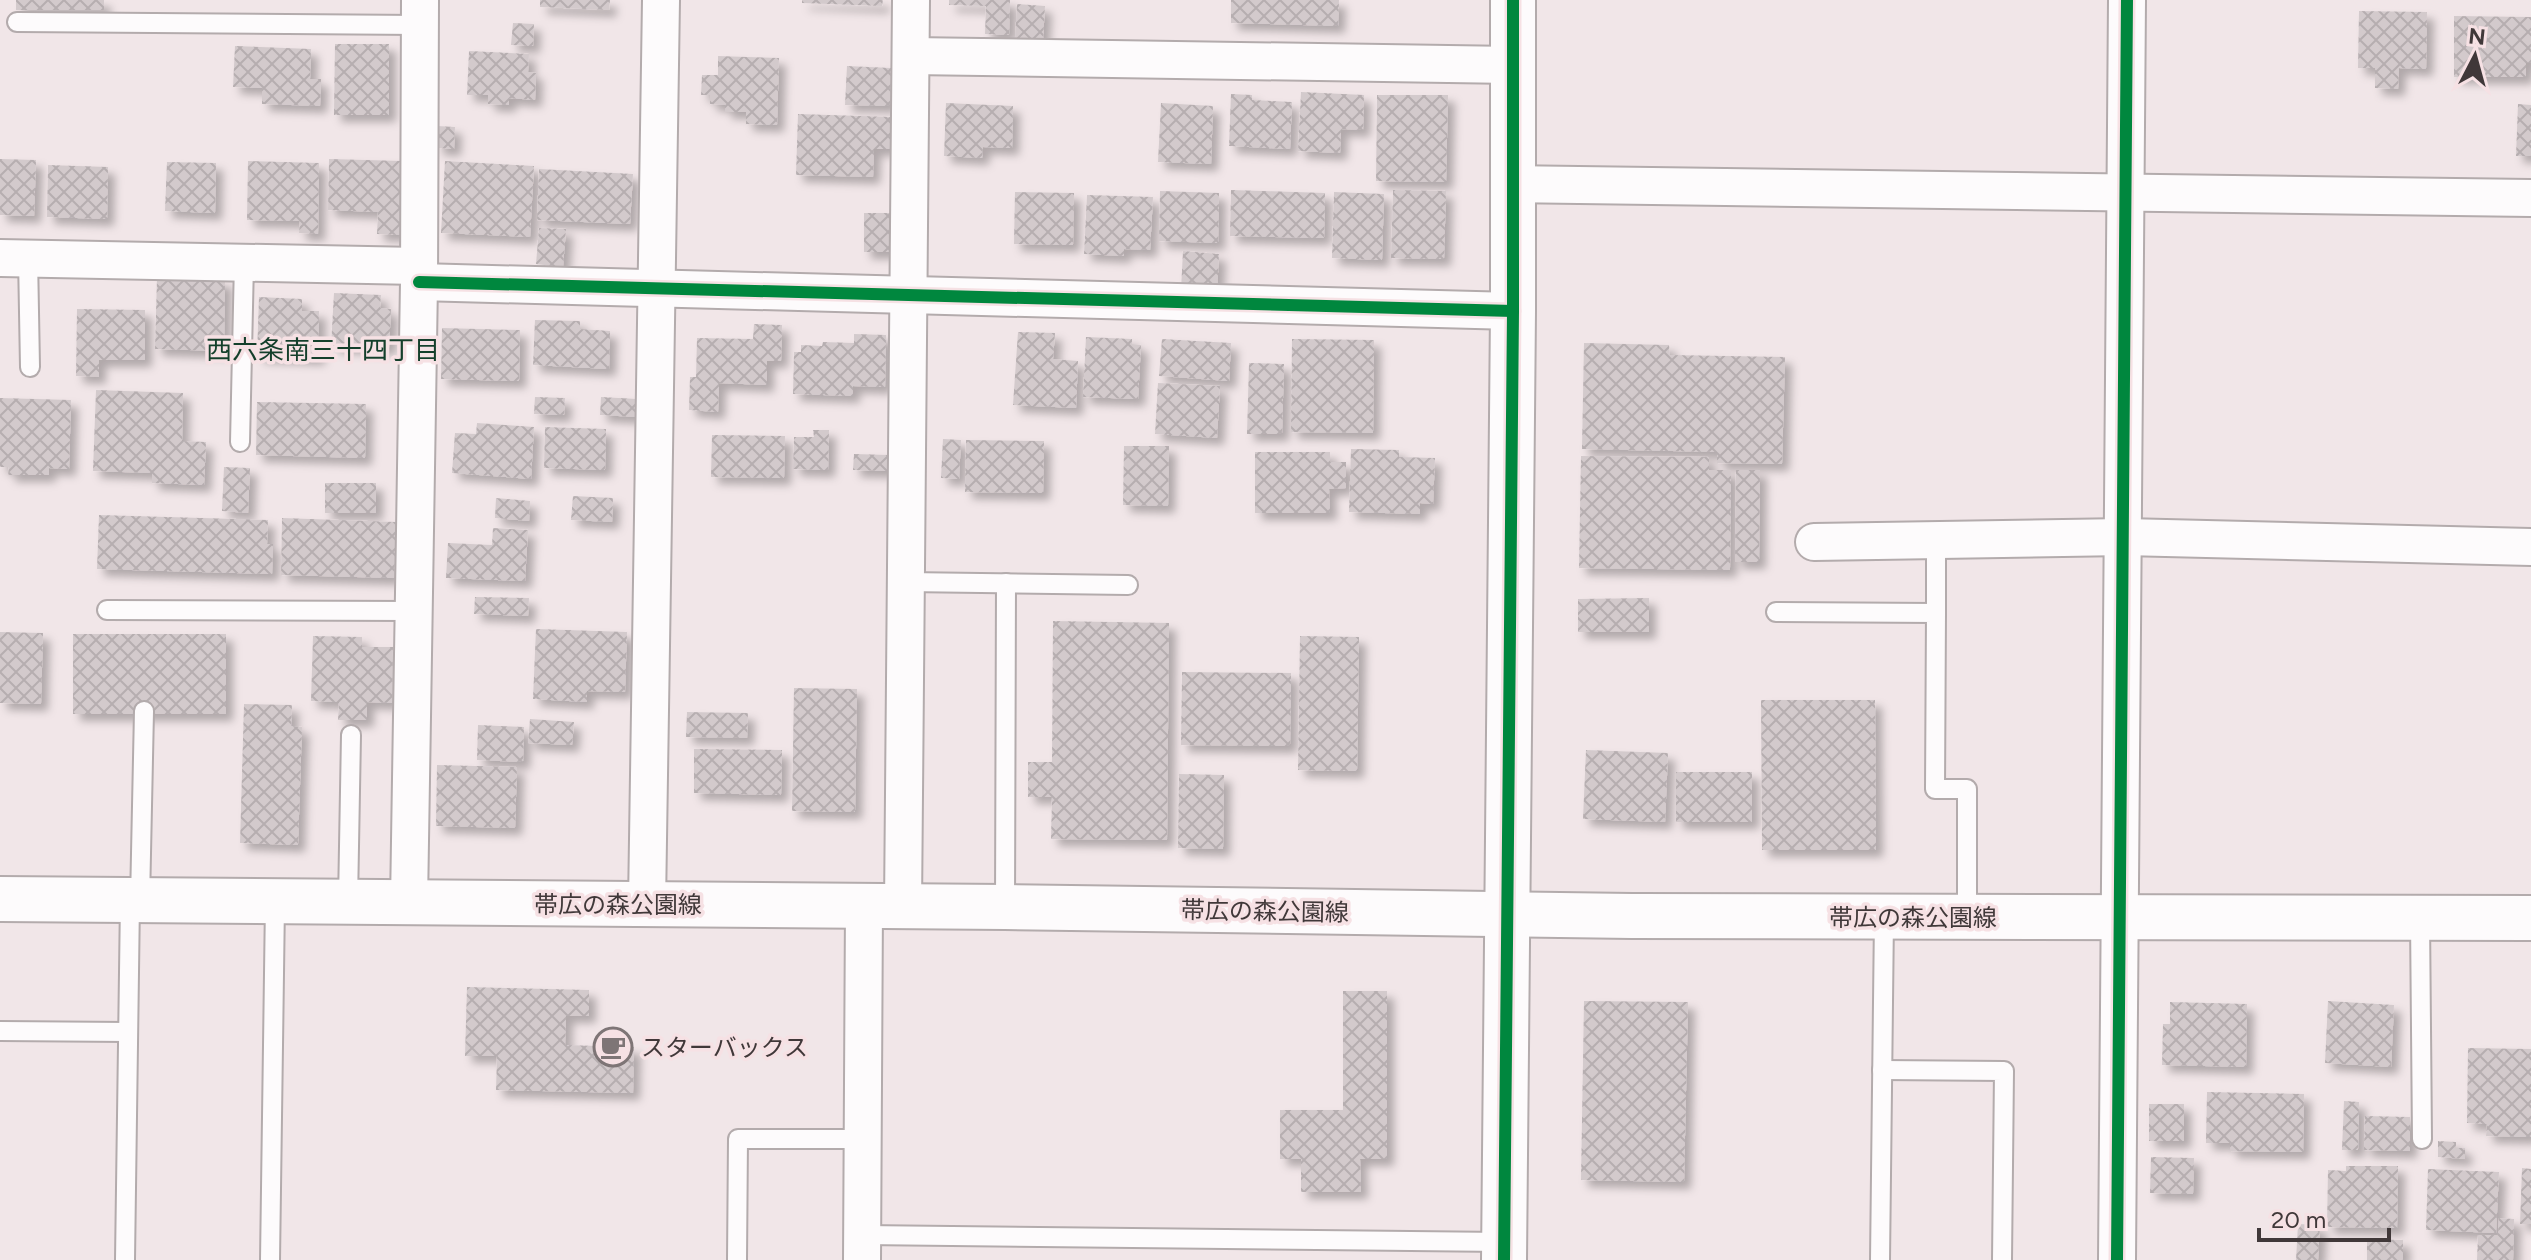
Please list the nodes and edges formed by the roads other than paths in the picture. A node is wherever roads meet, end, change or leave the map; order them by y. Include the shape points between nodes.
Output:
1 (661, 0) edge
2 (911, 0) edge
3 (1513, 0) edge
4 (2127, 0) edge
5 (420, 13) edge
6 (17, 22) dead end
7 (911, 56) junction
8 (1513, 65) junction
9 (1512, 184) junction
10 (2126, 194) junction
11 (2531, 198) edge
12 (14, 258) edge
13 (244, 262) junction
14 (419, 274) junction
15 (658, 290) junction
16 (910, 295) junction
17 (1513, 311) junction
18 (30, 367) dead end
19 (240, 442) dead end
20 (2125, 537) junction
21 (1936, 541) junction
22 (1814, 542) dead end
23 (2531, 547) edge
24 (906, 582) junction
25 (1006, 583) junction
26 (1128, 585) dead end
27 (107, 610) dead end
28 (414, 611) junction
29 (1776, 612) dead end
30 (1936, 613) junction
31 (144, 711) dead end
32 (351, 735) dead end
33 (0, 899) edge
34 (135, 900) junction
35 (275, 902) junction
36 (348, 902) junction
37 (409, 903) junction
38 (647, 904) junction
39 (884, 906) junction
40 (1005, 907) junction
41 (1506, 914) junction
42 (1884, 917) junction
43 (1967, 917) junction
44 (2119, 918) junction
45 (2420, 918) junction
46 (2531, 918) edge
47 (0, 1031) edge
48 (128, 1032) junction
49 (1882, 1070) junction
50 (864, 1139) junction
51 (2422, 1139) dead end
52 (862, 1247) edge
53 (1504, 1251) edge
54 (125, 1260) edge
55 (270, 1260) edge
56 (737, 1260) edge
57 (1880, 1260) edge
58 (2002, 1260) edge
59 (2117, 1260) edge

1 - 15 street
2 - 7 street
3 - 8 main road
4 - 10 street
5 - 6 lane
5 - 14 street
7 - 8 street
7 - 16 street
8 - 9 main road
9 - 10 street
9 - 17 main road
10 - 11 street
10 - 20 street
12 - 13 street
12 - 18 lane
13 - 14 street
13 - 19 lane
14 - 15 street
14 - 28 street
15 - 16 street
15 - 38 street
16 - 17 street
16 - 24 street
17 - 41 main road
20 - 21 street
20 - 23 street
20 - 44 street
21 - 22 street
21 - 30 lane
24 - 25 lane
24 - 39 street
25 - 26 lane
25 - 40 lane
27 - 28 lane
28 - 37 street
29 - 30 lane
30 - 43 lane via 1935,789 1967,789
31 - 34 lane
32 - 36 lane
33 - 34 main road, 帯広の森公園線
34 - 35 main road, 帯広の森公園線
34 - 48 lane
35 - 36 main road, 帯広の森公園線
35 - 55 lane
36 - 37 main road, 帯広の森公園線
37 - 38 main road, 帯広の森公園線
38 - 39 main road, 帯広の森公園線
39 - 40 main road, 帯広の森公園線
39 - 50 street
40 - 41 main road, 帯広の森公園線
41 - 42 main road, 帯広の森公園線
41 - 53 main road
42 - 43 main road, 帯広の森公園線
42 - 49 lane
43 - 44 main road, 帯広の森公園線
44 - 45 main road, 帯広の森公園線
44 - 59 street
45 - 46 main road, 帯広の森公園線
45 - 51 lane
47 - 48 lane
48 - 54 lane
49 - 57 lane
49 - 58 lane via 2004,1071
50 - 52 street
50 - 56 lane via 738,1139
52 - 53 lane

